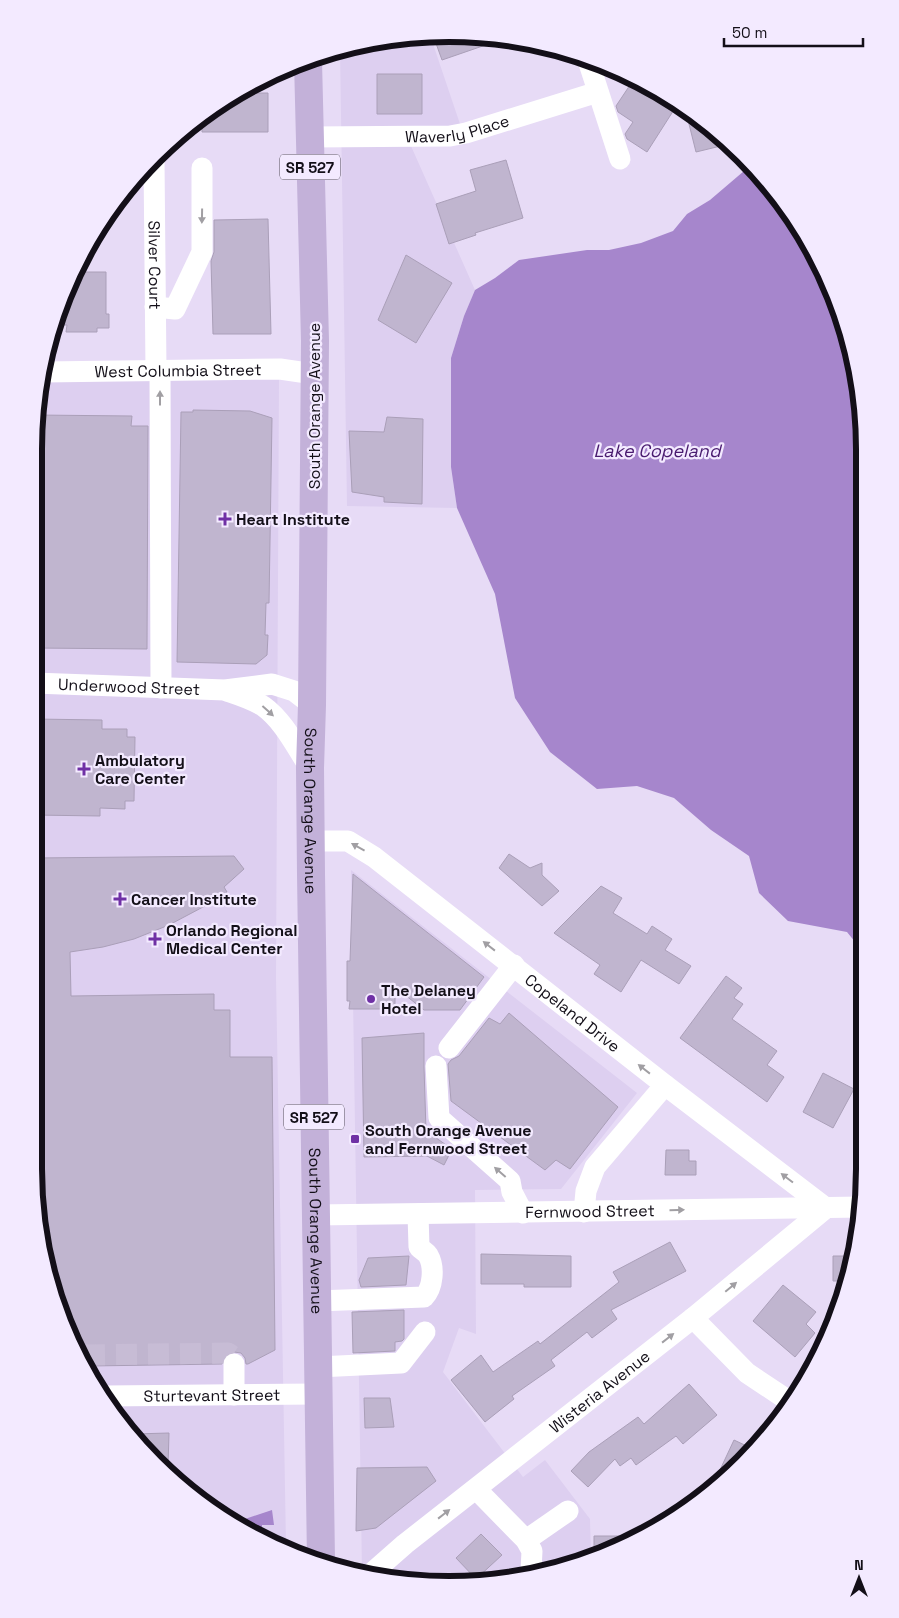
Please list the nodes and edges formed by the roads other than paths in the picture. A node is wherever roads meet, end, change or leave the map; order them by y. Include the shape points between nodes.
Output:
1 (308, 68) edge
2 (590, 68) edge
3 (598, 92) junction
4 (310, 137) junction
5 (620, 159) dead end
6 (202, 168) dead end
7 (154, 170) edge
8 (155, 307) junction
9 (50, 369) edge
10 (158, 370) junction
11 (314, 374) junction
12 (42, 683) edge
13 (161, 688) junction
14 (225, 690) junction
15 (312, 706) junction
16 (310, 768) junction
17 (311, 841) junction
18 (514, 965) junction
19 (449, 1048) dead end
20 (436, 1066) dead end
21 (665, 1084) junction
22 (855, 1207) edge
23 (826, 1208) junction
24 (584, 1212) junction
25 (523, 1213) junction
26 (418, 1214) junction
27 (316, 1215) junction
28 (317, 1301) junction
29 (693, 1318) junction
30 (425, 1332) dead end
31 (234, 1364) dead end
32 (318, 1367) junction
33 (319, 1394) junction
34 (234, 1395) junction
35 (112, 1396) edge
36 (785, 1399) edge
37 (476, 1489) junction
38 (568, 1511) dead end
39 (526, 1540) junction
40 (321, 1555) edge
41 (390, 1565) edge
42 (531, 1567) edge

1 - 4 main road, South Orange Avenue / SR 527
2 - 3 street
3 - 4 street, Waverly Place via 450,136
3 - 5 street
4 - 11 main road, South Orange Avenue / SR 527
6 -> 8 street via 202,252 175,309
7 - 8 street, Silver Court
8 - 10 street, Silver Court
9 - 10 street, West Columbia Street
10 - 11 street, West Columbia Street via 280,369
13 -> 10 street, Silver Court
11 - 15 main road, South Orange Avenue / SR 527
12 - 13 street, Underwood Street
13 - 14 street, Underwood Street
14 - 15 street, Underwood Street via 272,684 294,691
14 -> 16 street, Underwood Street via 250,699 272,714
15 - 16 main road, South Orange Avenue / SR 527
16 - 17 main road, South Orange Avenue / SR 527
18 -> 17 street, Copeland Drive via 374,856 348,841
17 - 27 main road, South Orange Avenue / SR 527
18 - 19 street
21 -> 18 street, Copeland Drive
25 -> 20 street via 510,1181 438,1118
23 -> 21 street, Copeland Drive
21 - 24 street via 594,1167 586,1191
22 - 23 street, Fernwood Street
24 -> 23 street, Fernwood Street
29 -> 23 street, Wisteria Avenue
24 - 25 street, Fernwood Street
25 - 26 street, Fernwood Street
26 - 27 street, Fernwood Street
26 - 28 street via 419,1247 428,1256 431,1266 432,1284 424,1297
27 - 28 main road, South Orange Avenue / SR 527
28 - 32 main road, South Orange Avenue / SR 527
29 - 36 street via 747,1373
37 -> 29 street, Wisteria Avenue
30 - 32 street via 401,1363
31 - 34 street
32 - 33 main road, South Orange Avenue / SR 527
33 - 34 street, Sturtevant Street
33 - 40 main road, South Orange Avenue / SR 527
34 - 35 street, Sturtevant Street
37 - 39 street
41 -> 37 street, Wisteria Avenue
38 - 39 street
39 - 42 street via 532,1551

